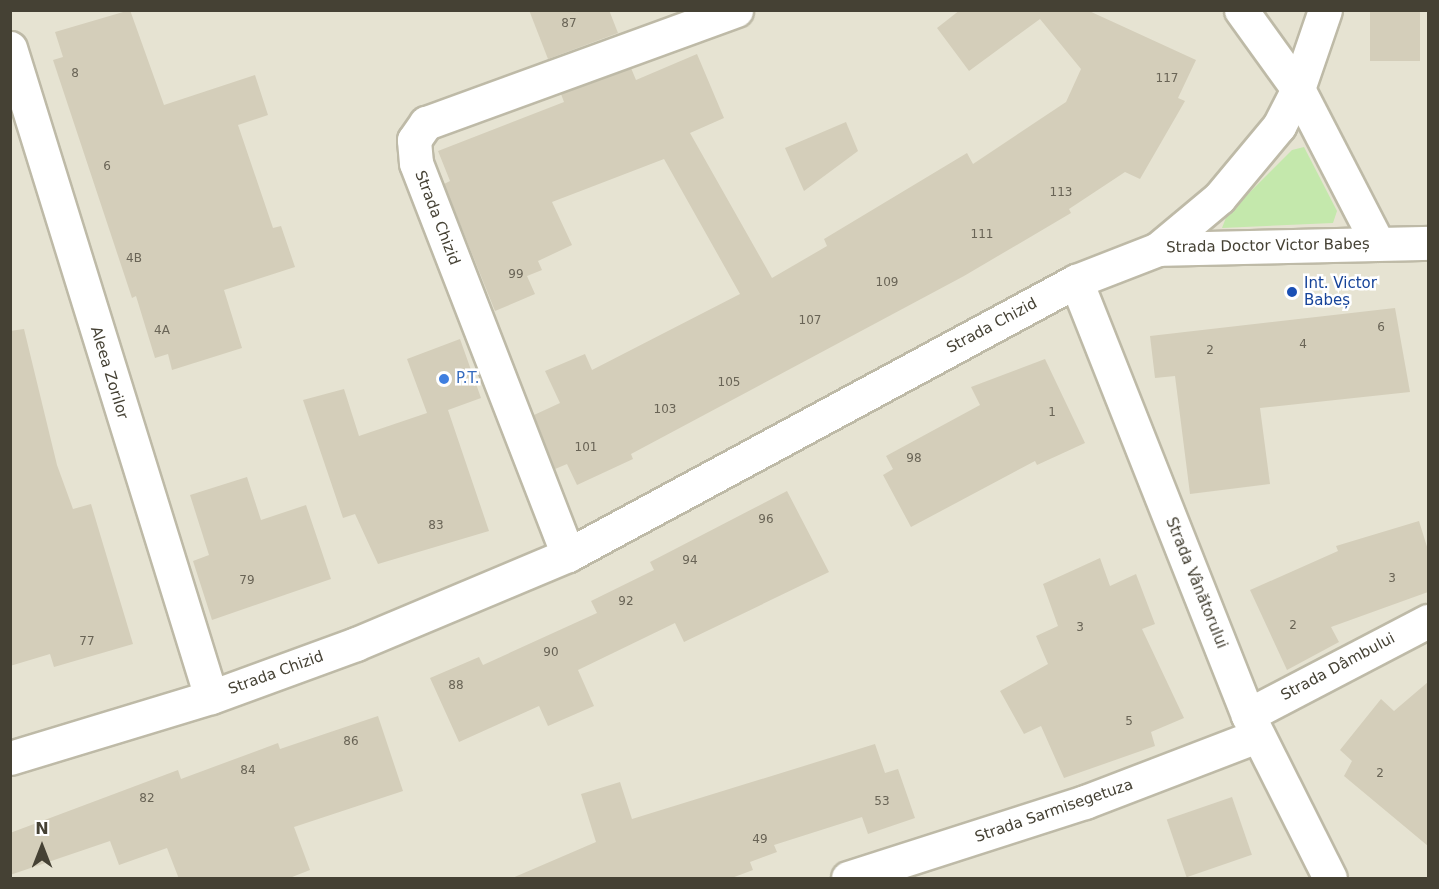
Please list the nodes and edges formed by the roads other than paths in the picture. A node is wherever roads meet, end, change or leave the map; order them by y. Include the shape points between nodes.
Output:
1 (736, 10) edge
2 (1241, 10) edge
3 (1325, 10) edge
4 (10, 48) edge
5 (1298, 89) junction
6 (1428, 243) edge
7 (1378, 244) junction
8 (1158, 249) junction
9 (1076, 281) junction
10 (568, 555) junction
11 (1428, 621) edge
12 (211, 697) junction
13 (1253, 726) junction
14 (10, 758) edge
15 (848, 879) edge
16 (1330, 879) edge

1 - 10 street, Strada Chizid via 426,123 414,140 416,163
2 - 5 street, Strada Doctor Victor Babeș
3 - 5 street, Strada Chizid
4 - 12 street, Aleea Zorilor
5 - 7 street, Strada Doctor Victor Babeș
5 - 8 street, Strada Chizid via 1256,156 1219,198
6 - 7 street, Strada Doctor Victor Babeș
7 - 8 street, Strada Doctor Victor Babeș
8 - 9 street, Strada Chizid
9 - 10 street, Strada Chizid
9 - 13 street, Strada Vânătorului
10 - 12 street, Strada Chizid via 356,644
11 - 13 street, Strada Dâmbului
12 - 14 street, Strada Chizid
13 - 15 street, Strada Sarmisegetuza via 1085,802
13 - 16 street, Strada Vânătorului

